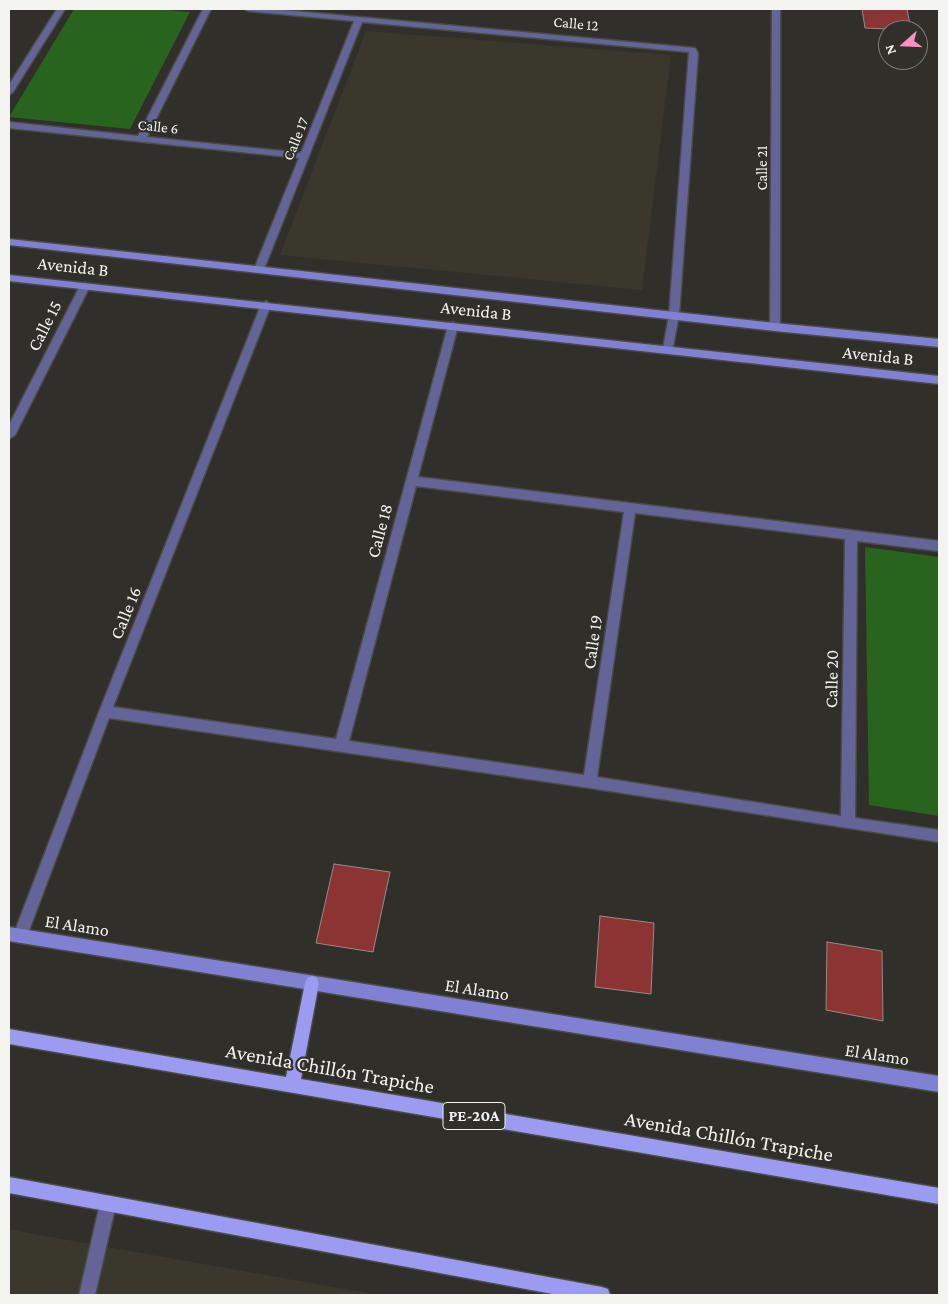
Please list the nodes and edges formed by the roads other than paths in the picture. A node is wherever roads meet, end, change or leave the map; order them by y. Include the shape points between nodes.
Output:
1 (61, 9) edge
2 (207, 9) edge
3 (248, 9) edge
4 (776, 9) edge
5 (359, 19) junction
6 (9, 92) edge
7 (9, 125) edge
8 (141, 139) junction
9 (304, 156) junction
10 (9, 242) edge
11 (259, 269) junction
12 (9, 278) edge
13 (85, 286) junction
14 (266, 305) junction
15 (674, 315) junction
16 (453, 326) junction
17 (775, 327) junction
18 (939, 342) edge
19 (668, 349) junction
20 (939, 380) edge
21 (9, 434) edge
22 (412, 481) junction
23 (630, 508) junction
24 (851, 535) junction
25 (939, 546) edge
26 (105, 712) junction
27 (341, 745) junction
28 (590, 782) junction
29 (848, 824) junction
30 (939, 836) edge
31 (14, 935) edge
32 (312, 983) junction
33 (9, 1037) edge
34 (939, 1084) edge
35 (292, 1085) junction
36 (9, 1185) edge
37 (939, 1196) edge
38 (108, 1204) junction
39 (87, 1295) edge
40 (602, 1295) edge

1 - 6 street
2 - 8 street
3 - 5 street, Calle 12
4 - 17 street, Calle 21
5 - 9 street, Calle 17
5 - 15 street, Calle 12 via 692,50
7 - 8 street, Calle 6
8 - 9 street, Calle 6
9 - 11 street, Calle 17
10 - 11 street, Avenida B
11 - 15 street, Avenida B
12 - 13 street, Avenida B
13 - 14 street, Avenida B
13 - 21 street, Calle 15
14 - 16 street, Avenida B
14 - 26 street, Calle 16
15 - 17 street, Avenida B
15 - 19 street
16 - 19 street, Avenida B
16 - 22 street, Calle 18
17 - 18 street, Avenida B
19 - 20 street, Avenida B
22 - 23 street
22 - 27 street, Calle 18
23 - 24 street
23 - 28 street, Calle 19
24 - 25 street
24 - 29 street, Calle 20
26 - 27 street
26 - 31 street, Calle 16
27 - 28 street
28 - 29 street
29 - 30 street
31 - 32 street, El Alamo
32 - 34 street, El Alamo
32 - 35 main road
33 - 35 main road, Avenida Chillón Trapiche / PE-20A
35 - 37 main road, Avenida Chillón Trapiche / PE-20A
36 - 38 main road
38 - 39 street
38 - 40 main road

